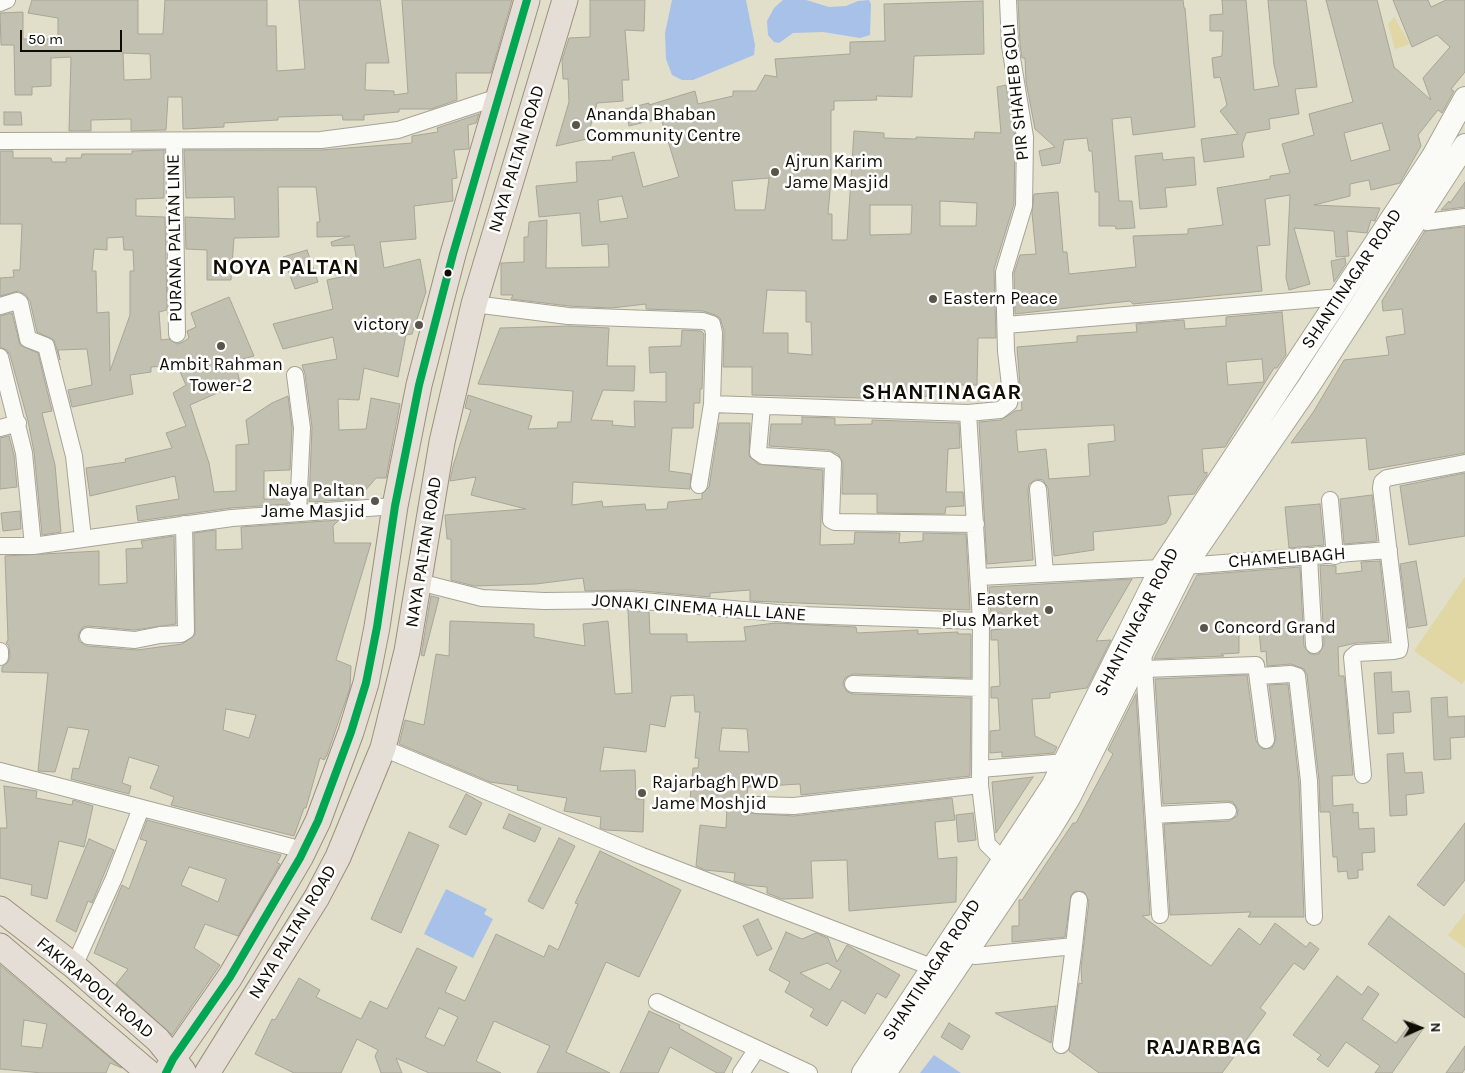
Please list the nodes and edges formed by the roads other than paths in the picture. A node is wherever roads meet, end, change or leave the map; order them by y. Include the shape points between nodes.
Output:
1 (7, 0) edge
2 (527, 0) edge
3 (564, 0) edge
4 (1008, 0) edge
5 (0, 3) edge
6 (498, 97) junction
7 (1465, 98) edge
8 (0, 141) edge
9 (174, 141) junction
10 (1465, 145) edge
11 (1419, 216) junction
12 (1465, 217) edge
13 (1349, 303) junction
14 (474, 304) junction
15 (0, 306) edge
16 (1006, 325) junction
17 (177, 334) dead end
18 (0, 357) edge
19 (295, 375) dead end
20 (712, 404) junction
21 (762, 406) junction
22 (968, 413) junction
23 (18, 423) junction
24 (0, 428) edge
25 (1465, 464) edge
26 (698, 485) dead end
27 (1038, 489) dead end
28 (1330, 500) dead end
29 (395, 506) junction
30 (298, 513) junction
31 (184, 524) junction
32 (976, 524) junction
33 (82, 538) junction
34 (0, 546) edge
35 (33, 546) junction
36 (1389, 550) junction
37 (1335, 556) junction
38 (1308, 557) junction
39 (1185, 566) junction
40 (1161, 568) junction
41 (1045, 574) junction
42 (979, 577) junction
43 (419, 582) junction
44 (981, 621) junction
45 (88, 636) dead end
46 (1314, 645) dead end
47 (0, 651) edge
48 (0, 657) edge
49 (1144, 658) junction
50 (1259, 676) junction
51 (853, 684) dead end
52 (979, 688) junction
53 (1266, 740) dead end
54 (383, 748) junction
55 (1066, 762) junction
56 (980, 769) junction
57 (0, 771) edge
58 (1363, 775) dead end
59 (980, 785) junction
60 (756, 805) dead end
61 (141, 808) junction
62 (1228, 811) dead end
63 (1154, 815) junction
64 (303, 850) junction
65 (1004, 860) junction
66 (1079, 900) dead end
67 (0, 909) edge
68 (1160, 915) dead end
69 (1314, 917) dead end
70 (0, 946) edge
71 (1074, 946) junction
72 (968, 950) junction
73 (74, 966) junction
74 (934, 968) junction
75 (926, 996) junction
76 (657, 1002) dead end
77 (1061, 1045) dead end
78 (757, 1049) junction
79 (167, 1063) edge
80 (209, 1069) edge
81 (741, 1073) edge
82 (809, 1073) edge
83 (863, 1073) edge
84 (885, 1073) edge

1 - 5 street
2 - 6 main road, NAYA PALTAN ROAD
3 - 14 main road, NAYA PALTAN ROAD
4 - 16 street, PIR SHAHEB GOLI via 1010,46 1025,137 1024,206 1004,272
6 - 9 street, PURANA PALTAN LINE via 398,130 321,140
6 - 29 main road, NAYA PALTAN ROAD via 419,385
7 - 13 main road, SHANTINAGAR ROAD
8 - 9 street, PURANA PALTAN LINE
9 - 17 street, PURANA PALTAN LINE
10 - 11 main road, SHANTINAGAR ROAD
11 - 12 street via 1427,222
11 - 13 main road, SHANTINAGAR ROAD
13 - 16 street
13 - 39 main road, SHANTINAGAR ROAD via 1308,387
13 - 40 main road, SHANTINAGAR ROAD
14 - 20 street via 568,316 712,324
14 - 43 main road, NAYA PALTAN ROAD via 442,442
15 - 33 street via 20,303 28,339 46,346 74,456
16 - 22 street, PIR SHAHEB GOLI via 1009,403 1000,410
18 - 23 street
19 - 30 street via 302,428
20 - 21 street
20 - 26 street
21 - 22 street
21 - 32 street via 758,452 764,456 833,463 831,520
22 - 32 street
23 - 24 street
23 - 35 street
25 - 36 street via 1387,478 1382,482
27 - 41 street
28 - 37 street
29 - 30 street
29 - 64 main road, NAYA PALTAN ROAD via 366,683 336,774
30 - 31 street
31 - 33 street
31 - 45 street via 186,631 135,640
32 - 42 street
33 - 35 street
34 - 35 street
36 - 37 street, CHAMELIBAGH
36 - 58 street via 1399,650 1358,653 1352,657 1351,663
37 - 38 street, CHAMELIBAGH
38 - 39 street, CHAMELIBAGH
38 - 46 street
39 - 49 main road, SHANTINAGAR ROAD
40 - 41 street
40 - 55 main road, SHANTINAGAR ROAD
41 - 42 street
42 - 44 street
43 - 44 street, JONAKI CINEMA HALL LANE via 482,598 631,600 800,616
43 - 54 main road, NAYA PALTAN ROAD via 405,660
44 - 52 street
47 - 48 street
49 - 50 street via 1254,664 1258,667
49 - 63 street
49 - 72 main road, SHANTINAGAR ROAD via 1069,798
50 - 53 street
50 - 69 street via 1297,676 1309,781
51 - 52 street
52 - 56 street
54 - 74 street via 642,856
54 - 80 main road, NAYA PALTAN ROAD via 338,857 317,897
55 - 56 street
55 - 65 main road, SHANTINAGAR ROAD
56 - 59 street
57 - 61 street
59 - 60 street via 794,806
59 - 65 street via 987,844
61 - 64 street
61 - 73 street
62 - 63 street
63 - 68 street
64 - 79 main road, NAYA PALTAN ROAD via 235,969
65 - 74 main road, SHANTINAGAR ROAD
66 - 71 street
67 - 73 main road, FAKIRAPOOL ROAD
70 - 79 main road, FAKIRAPOOL ROAD
71 - 72 street via 975,956
71 - 77 street
72 - 75 main road, SHANTINAGAR ROAD
73 - 79 main road, FAKIRAPOOL ROAD
74 - 75 main road, SHANTINAGAR ROAD
75 - 83 main road, SHANTINAGAR ROAD
75 - 84 main road, SHANTINAGAR ROAD
76 - 78 street
78 - 81 street
78 - 82 street
79 - 80 main road

